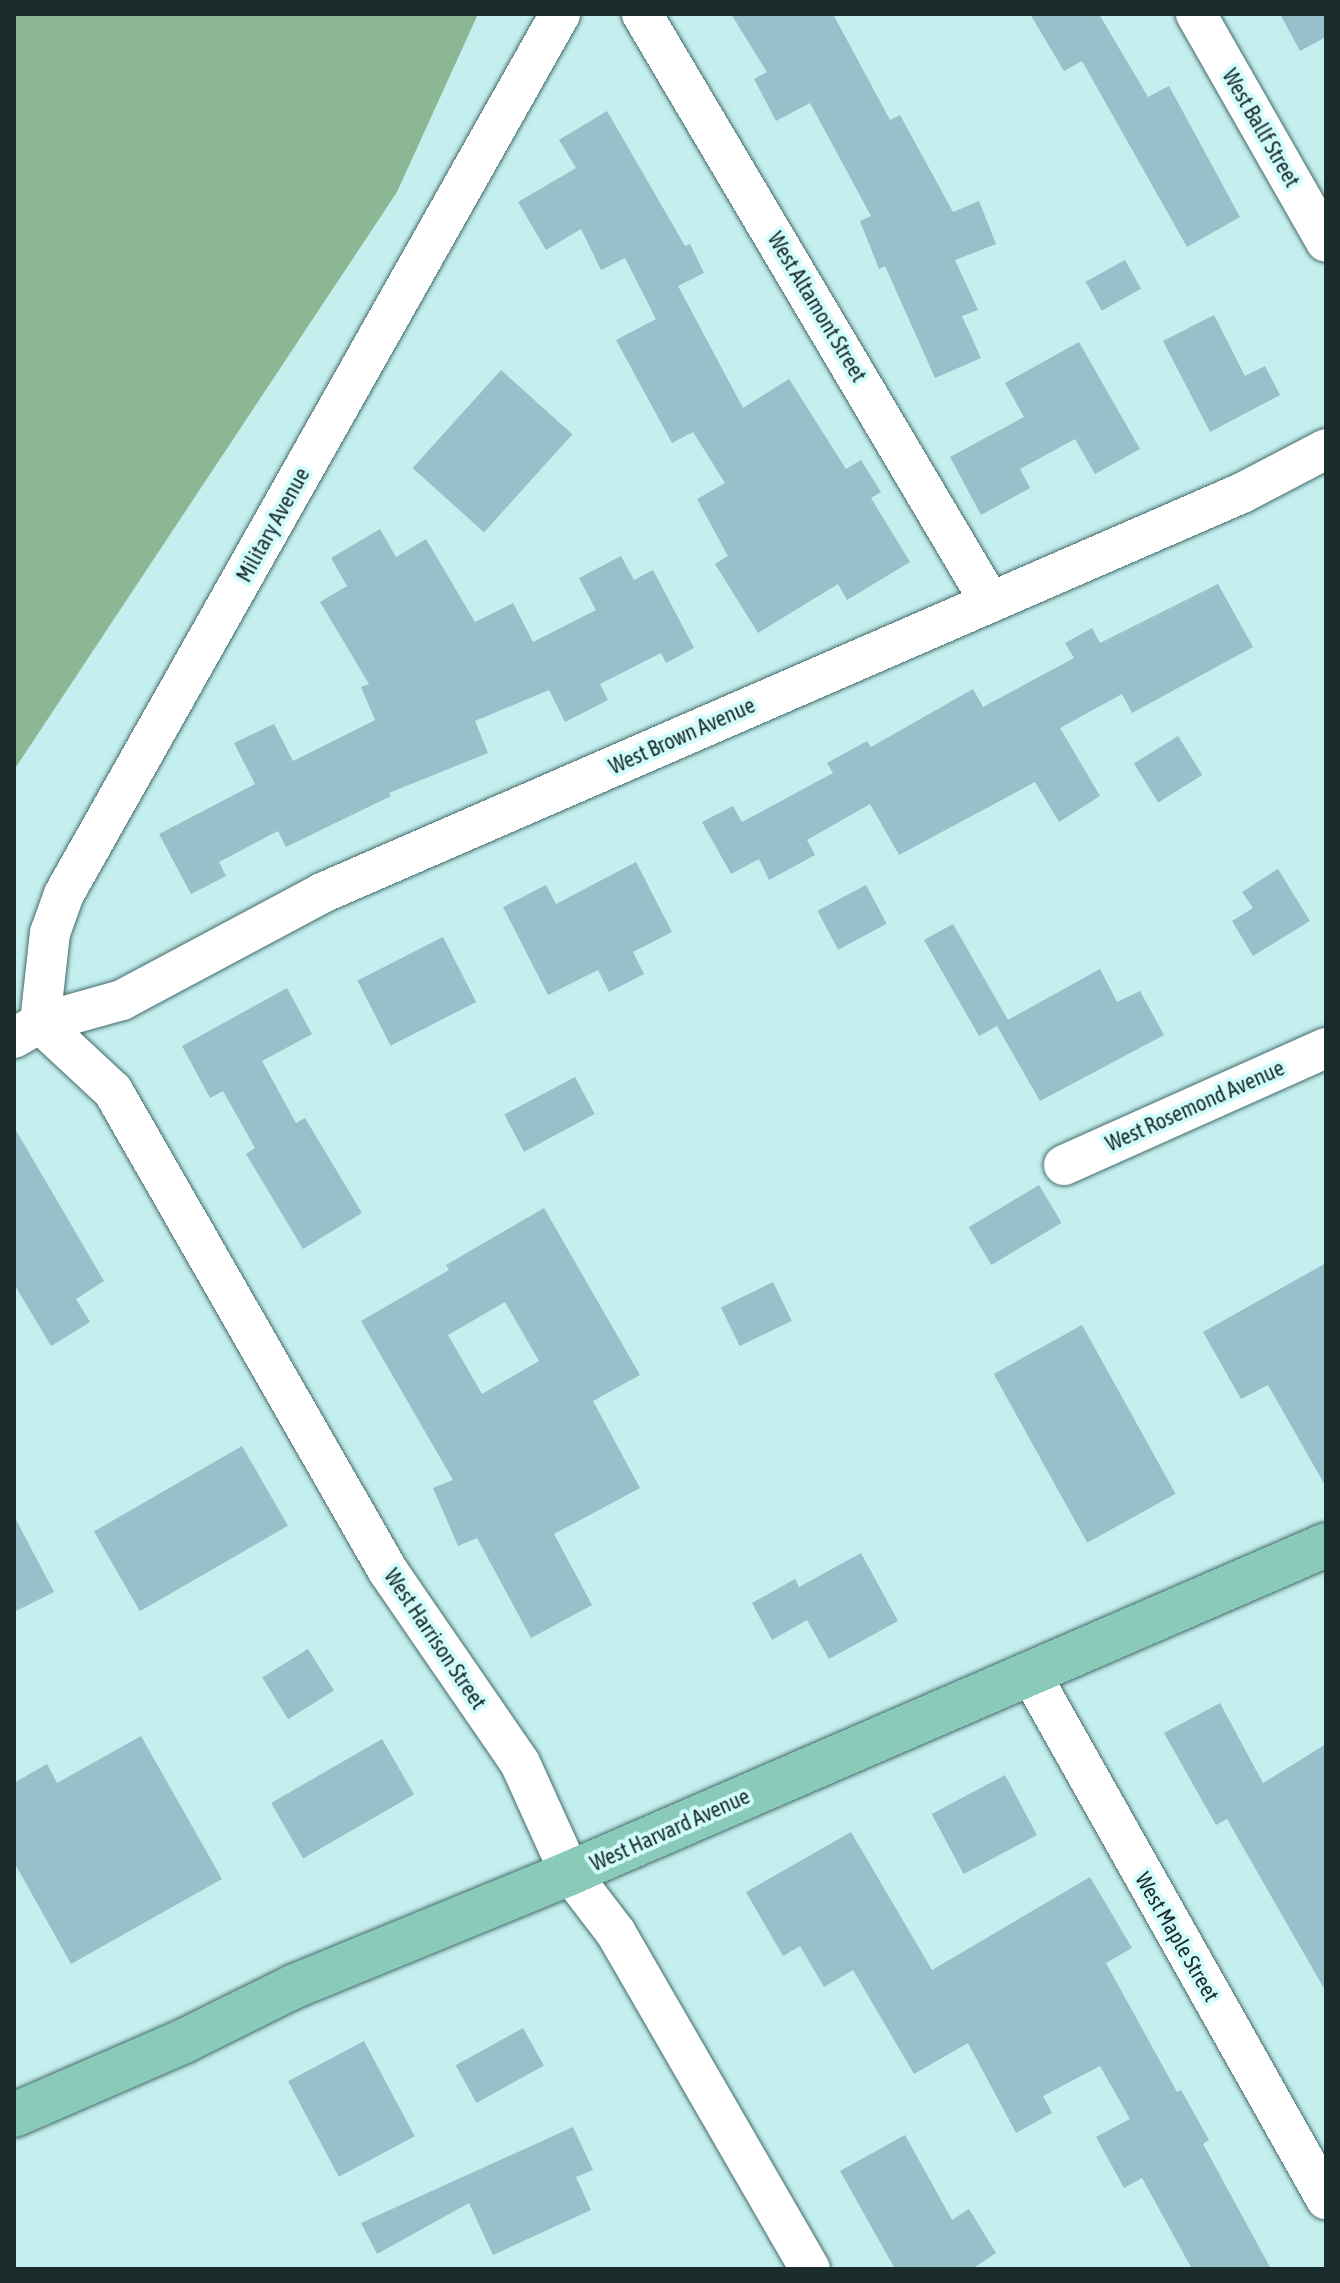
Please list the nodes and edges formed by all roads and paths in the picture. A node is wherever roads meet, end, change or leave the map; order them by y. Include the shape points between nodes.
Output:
1 (560, 14) edge
2 (642, 14) edge
3 (1196, 14) edge
4 (1326, 242) edge
5 (1326, 449) edge
6 (990, 602) junction
7 (27, 1031) edge
8 (1326, 1048) edge
9 (1064, 1165) dead end
10 (1326, 1545) edge
11 (1030, 1673) junction
12 (570, 1873) junction
13 (14, 2115) edge
14 (1326, 2199) edge
15 (810, 2269) edge

1 - 7 street, Military Avenue via 64,894
2 - 6 street, West Altamont Street
3 - 4 street, West Ballf Street
5 - 6 street, West Brown Avenue via 1242,493
6 - 7 street, West Brown Avenue via 322,893 122,1000
7 - 12 street, West Harrison Street via 113,1091 388,1571 520,1763
8 - 9 street, West Rosemond Avenue
10 - 11 main road, West Harvard Avenue
11 - 12 main road, West Harvard Avenue
11 - 14 street, West Maple Street
12 - 13 main road, West Harvard Avenue via 295,1986
12 - 15 street, West Harrison Street via 616,1933

